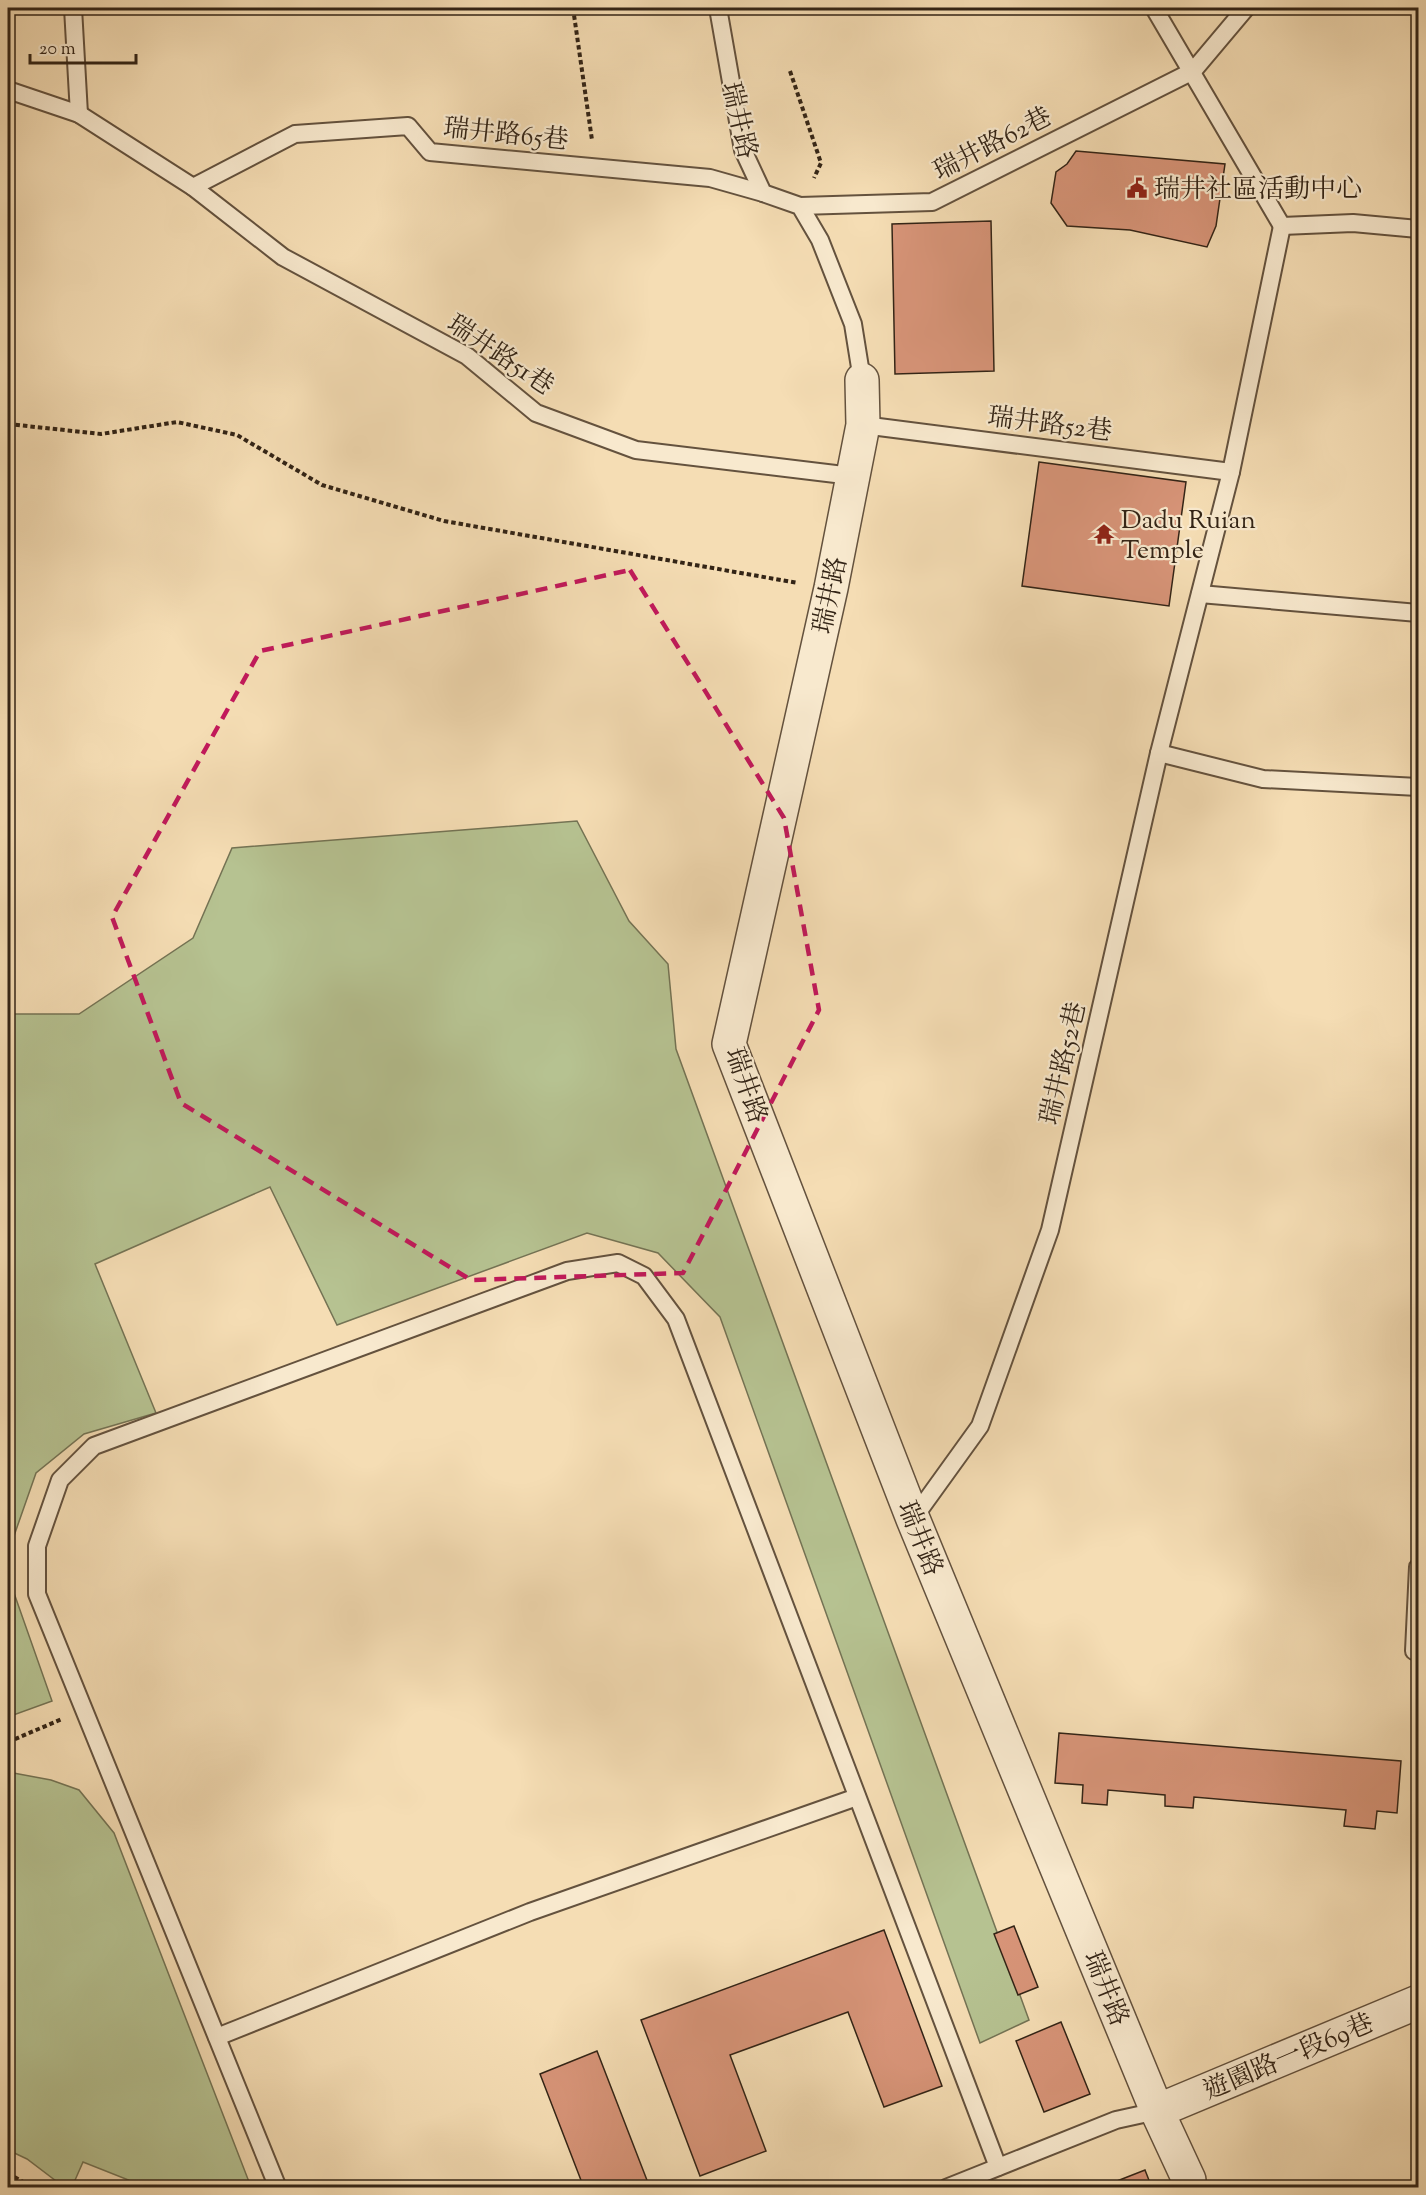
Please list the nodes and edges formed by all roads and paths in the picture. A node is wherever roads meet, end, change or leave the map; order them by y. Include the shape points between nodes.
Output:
1 (73, 8) edge
2 (573, 8) edge
3 (718, 8) edge
4 (1154, 8) edge
5 (1246, 8) edge
6 (790, 71) dead end
7 (1193, 71) junction
8 (8, 90) edge
9 (79, 114) junction
10 (597, 167) junction
11 (194, 187) junction
12 (763, 194) junction
13 (800, 206) junction
14 (1282, 226) junction
15 (1419, 229) edge
16 (862, 380) joint
17 (8, 424) edge
18 (863, 425) junction
19 (1231, 472) junction
20 (852, 476) junction
21 (831, 588) junction
22 (1200, 594) junction
23 (1419, 613) edge
24 (1159, 753) junction
25 (1419, 787) edge
26 (913, 1519) junction
27 (1419, 1567) edge
28 (1419, 1651) edge
29 (84, 1710) junction
30 (8, 1742) edge
31 (857, 1797) junction
32 (1419, 2002) edge
33 (217, 2037) junction
34 (1157, 2110) junction
35 (998, 2168) junction
36 (8, 2173) edge
37 (33, 2187) edge
38 (278, 2187) edge
39 (946, 2187) edge
40 (1188, 2187) edge

1 - 9 lane
2 - 10 path
3 - 12 lane, 瑞井路 via 743,150
4 - 7 lane
5 - 7 lane, 瑞井路62巷
6 - 13 path via 821,163
7 - 13 lane, 瑞井路62巷 via 932,202
7 - 14 lane
8 - 9 lane, 瑞井路51巷
9 - 11 lane, 瑞井路51巷
10 - 11 lane, 瑞井路65巷 via 430,152 408,126 295,134
10 - 12 lane, 瑞井路65巷 via 710,178
11 - 20 lane, 瑞井路51巷 via 283,257 466,356 536,413 636,450
12 - 13 lane, 瑞井路
13 - 16 lane, 瑞井路 via 820,240 853,324
14 - 15 lane via 1353,223
14 - 19 lane, 瑞井路52巷
16 - 18 street, 瑞井路
17 - 21 path via 101,434 177,422 237,435 322,485 444,521
18 - 19 lane, 瑞井路52巷
18 - 20 street, 瑞井路
19 - 22 lane, 瑞井路52巷
20 - 21 street, 瑞井路
21 - 26 street, 瑞井路 via 729,1044
22 - 23 lane
22 - 24 lane, 瑞井路52巷
24 - 25 lane via 1263,779
24 - 26 lane, 瑞井路52巷 via 1050,1230 980,1426
26 - 34 street, 瑞井路
27 - 28 lane via 1414,1651
29 - 30 path
29 - 31 lane via 37,1594 37,1546 60,1480 94,1446 567,1271 618,1263 644,1276 676,1319
29 - 33 lane
31 - 33 lane via 530,1912
31 - 35 lane
32 - 34 street, 遊園路一段69巷
33 - 38 lane
34 - 35 lane via 1116,2120
34 - 40 street, 瑞井路 via 1189,2180
35 - 39 lane
36 - 37 path

